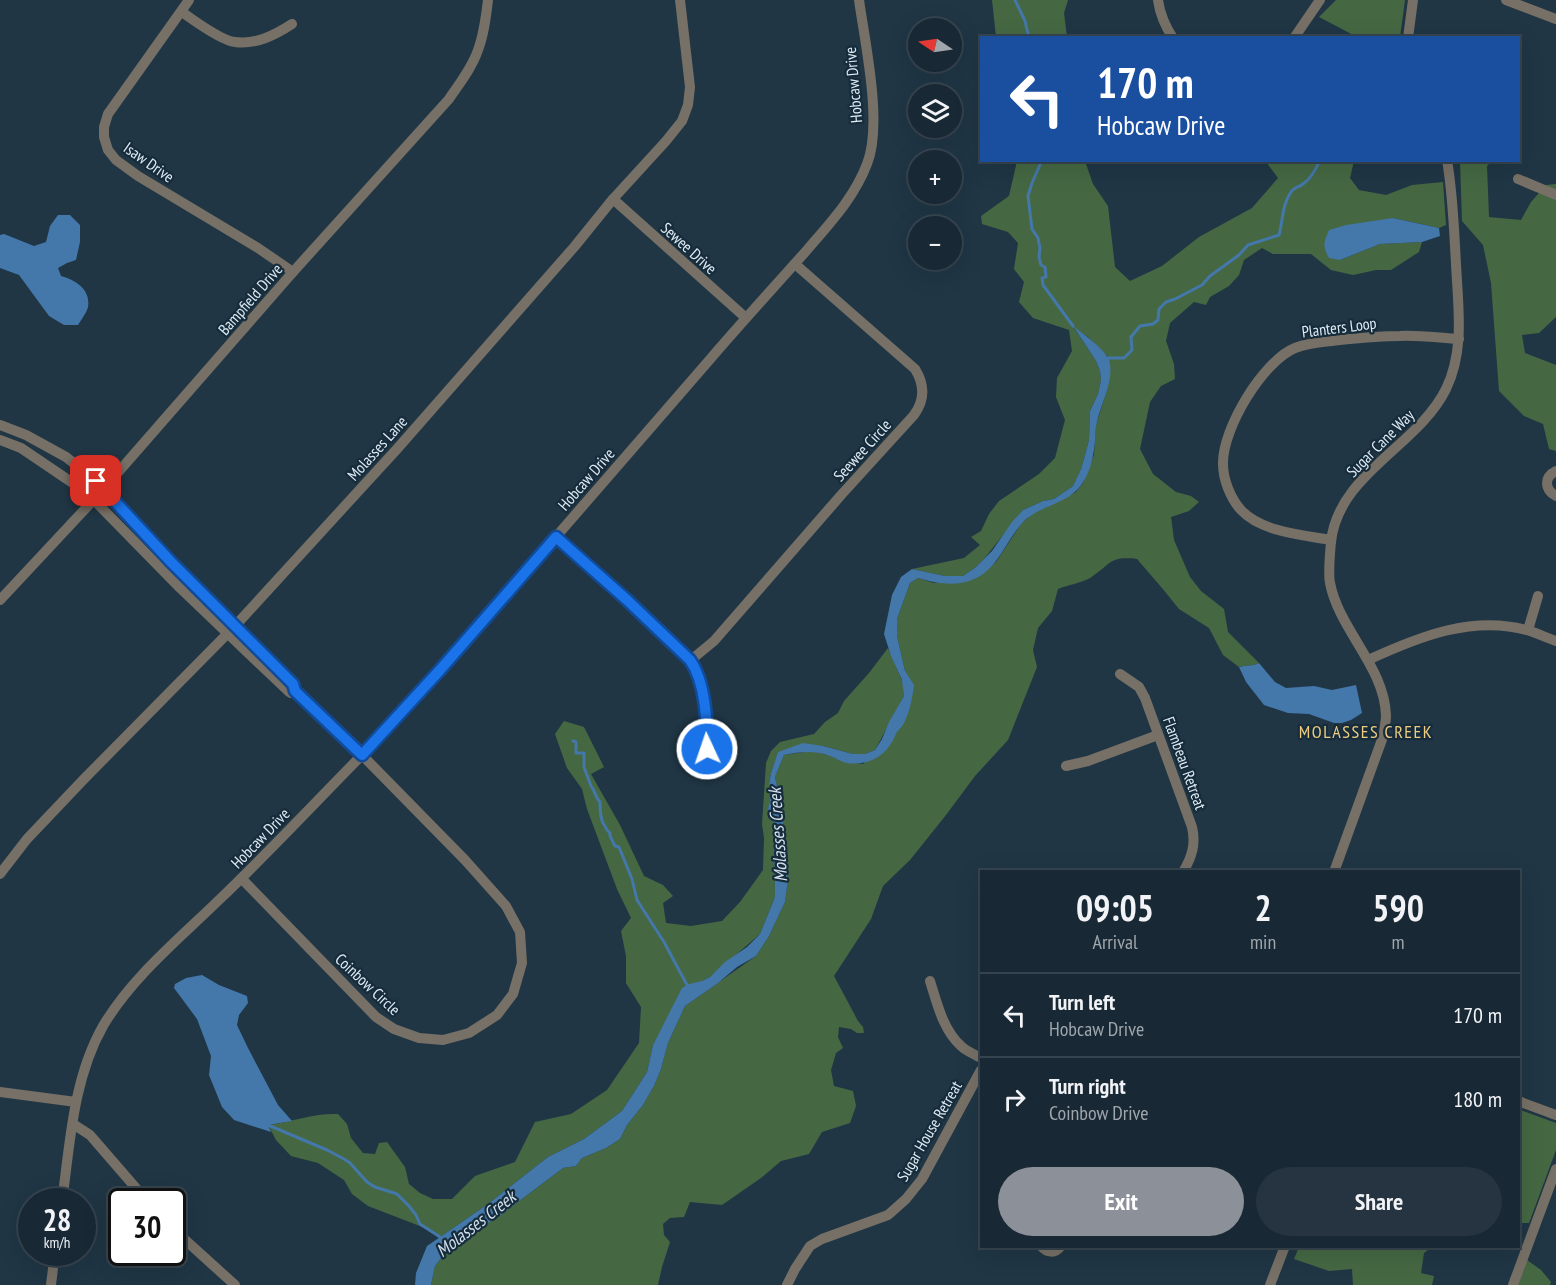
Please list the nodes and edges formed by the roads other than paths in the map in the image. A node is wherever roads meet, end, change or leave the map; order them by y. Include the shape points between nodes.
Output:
1 (189, 0) edge
2 (488, 0) edge
3 (680, 0) edge
4 (858, 0) edge
5 (1158, 0) edge
6 (1320, 0) edge
7 (1413, 0) edge
8 (1506, 0) edge
9 (182, 12) junction
10 (1556, 19) edge
11 (292, 24) dead end
12 (1172, 36) edge
13 (1295, 36) edge
14 (1408, 36) edge
15 (1447, 162) edge
16 (1518, 179) dead end
17 (1556, 195) edge
18 (613, 200) junction
19 (795, 264) junction
20 (293, 273) junction
21 (746, 318) junction
22 (1459, 339) junction
23 (0, 425) edge
24 (0, 440) edge
25 (1556, 471) edge
26 (104, 489) junction
27 (1556, 495) edge
28 (94, 500) junction
29 (556, 537) junction
30 (1331, 540) junction
31 (1538, 596) dead end
32 (0, 600) edge
33 (232, 630) junction
34 (1528, 630) junction
35 (1556, 641) edge
36 (690, 660) junction
37 (1368, 660) junction
38 (1120, 674) dead end
39 (1158, 735) junction
40 (362, 755) junction
41 (1066, 766) dead end
42 (707, 768) dead end
43 (1184, 870) edge
44 (1335, 870) edge
45 (0, 874) edge
46 (242, 879) junction
47 (930, 981) dead end
48 (980, 1057) edge
49 (980, 1072) edge
50 (0, 1092) edge
51 (76, 1102) junction
52 (1520, 1102) edge
53 (1556, 1115) edge
54 (73, 1124) junction
55 (1556, 1169) edge
56 (64, 1188) edge
57 (136, 1188) edge
58 (186, 1241) edge
59 (1042, 1248) edge
60 (1059, 1248) edge
61 (1284, 1248) edge
62 (53, 1266) edge
63 (51, 1285) edge
64 (235, 1285) edge
65 (787, 1285) edge
66 (1270, 1285) edge
67 (1513, 1285) edge

1 - 9 street, Isaw Drive
2 - 20 street, Bampfield Drive via 477,52 449,99
3 - 18 street, Molasses Lane via 690,87 688,105 677,128
4 - 19 street, Hobcaw Drive via 873,107 869,158 856,190
5 - 12 street
6 - 13 street
7 - 14 street
8 - 10 street
9 - 11 street via 235,42 267,38
9 - 20 street, Isaw Drive via 108,114 104,127 108,150 138,177
15 - 22 street, Sugar Cane Way
16 - 17 street
18 - 21 street, Sewee Drive
18 - 33 street, Molasses Lane via 397,449
19 - 21 street, Hobcaw Drive
19 - 36 street, Seewee Circle via 915,369 922,383 922,400 914,415 714,641
20 - 26 street, Bampfield Drive
21 - 29 street, Hobcaw Drive
22 - 30 street, Sugar Cane Way via 1446,390 1415,430 1349,497
22 - 30 street, Planters Loop via 1400,336 1313,343 1282,354 1257,381 1224,449 1223,465 1232,497 1242,511 1270,528
23 - 26 street via 66,457
24 - 28 street via 21,448
25 - 27 street via 1549,475 1547,483
26 - 28 street, Bampfield Drive
26 - 33 street
28 - 32 street, Bampfield Drive
28 - 33 street via 158,566
29 - 36 street
29 - 40 street, Hobcaw Drive
30 - 37 street, Sugar Cane Way via 1329,582 1341,614
31 - 34 street
33 - 40 street, Coinbow Circle via 288,691 295,691
33 - 45 street, Molasses Lane via 84,779
34 - 35 street
34 - 37 street via 1487,626 1439,631
36 - 42 street via 704,702
37 - 44 street, Sugar Cane Way via 1382,694 1384,734
38 - 39 street, Flambeau Retreat via 1139,687
39 - 41 street
39 - 43 street, Flambeau Retreat via 1194,836
40 - 46 street, Hobcaw Drive
40 - 46 street, Coinbow Circle via 465,860 506,906 520,932 522,963 513,994 497,1015 469,1033 443,1040 419,1038 394,1029 376,1017
46 - 51 street, Hobcaw Drive via 121,999 88,1056
47 - 48 street via 943,1021 954,1039
49 - 65 street, Sugar House Retreat via 910,1195 888,1215 810,1246
50 - 51 street
51 - 54 street, Hobcaw Drive
52 - 53 street
54 - 56 street, Hobcaw Drive
54 - 57 street via 90,1135
55 - 67 street
58 - 64 street
59 - 60 street via 1052,1252
61 - 66 street
62 - 63 street

